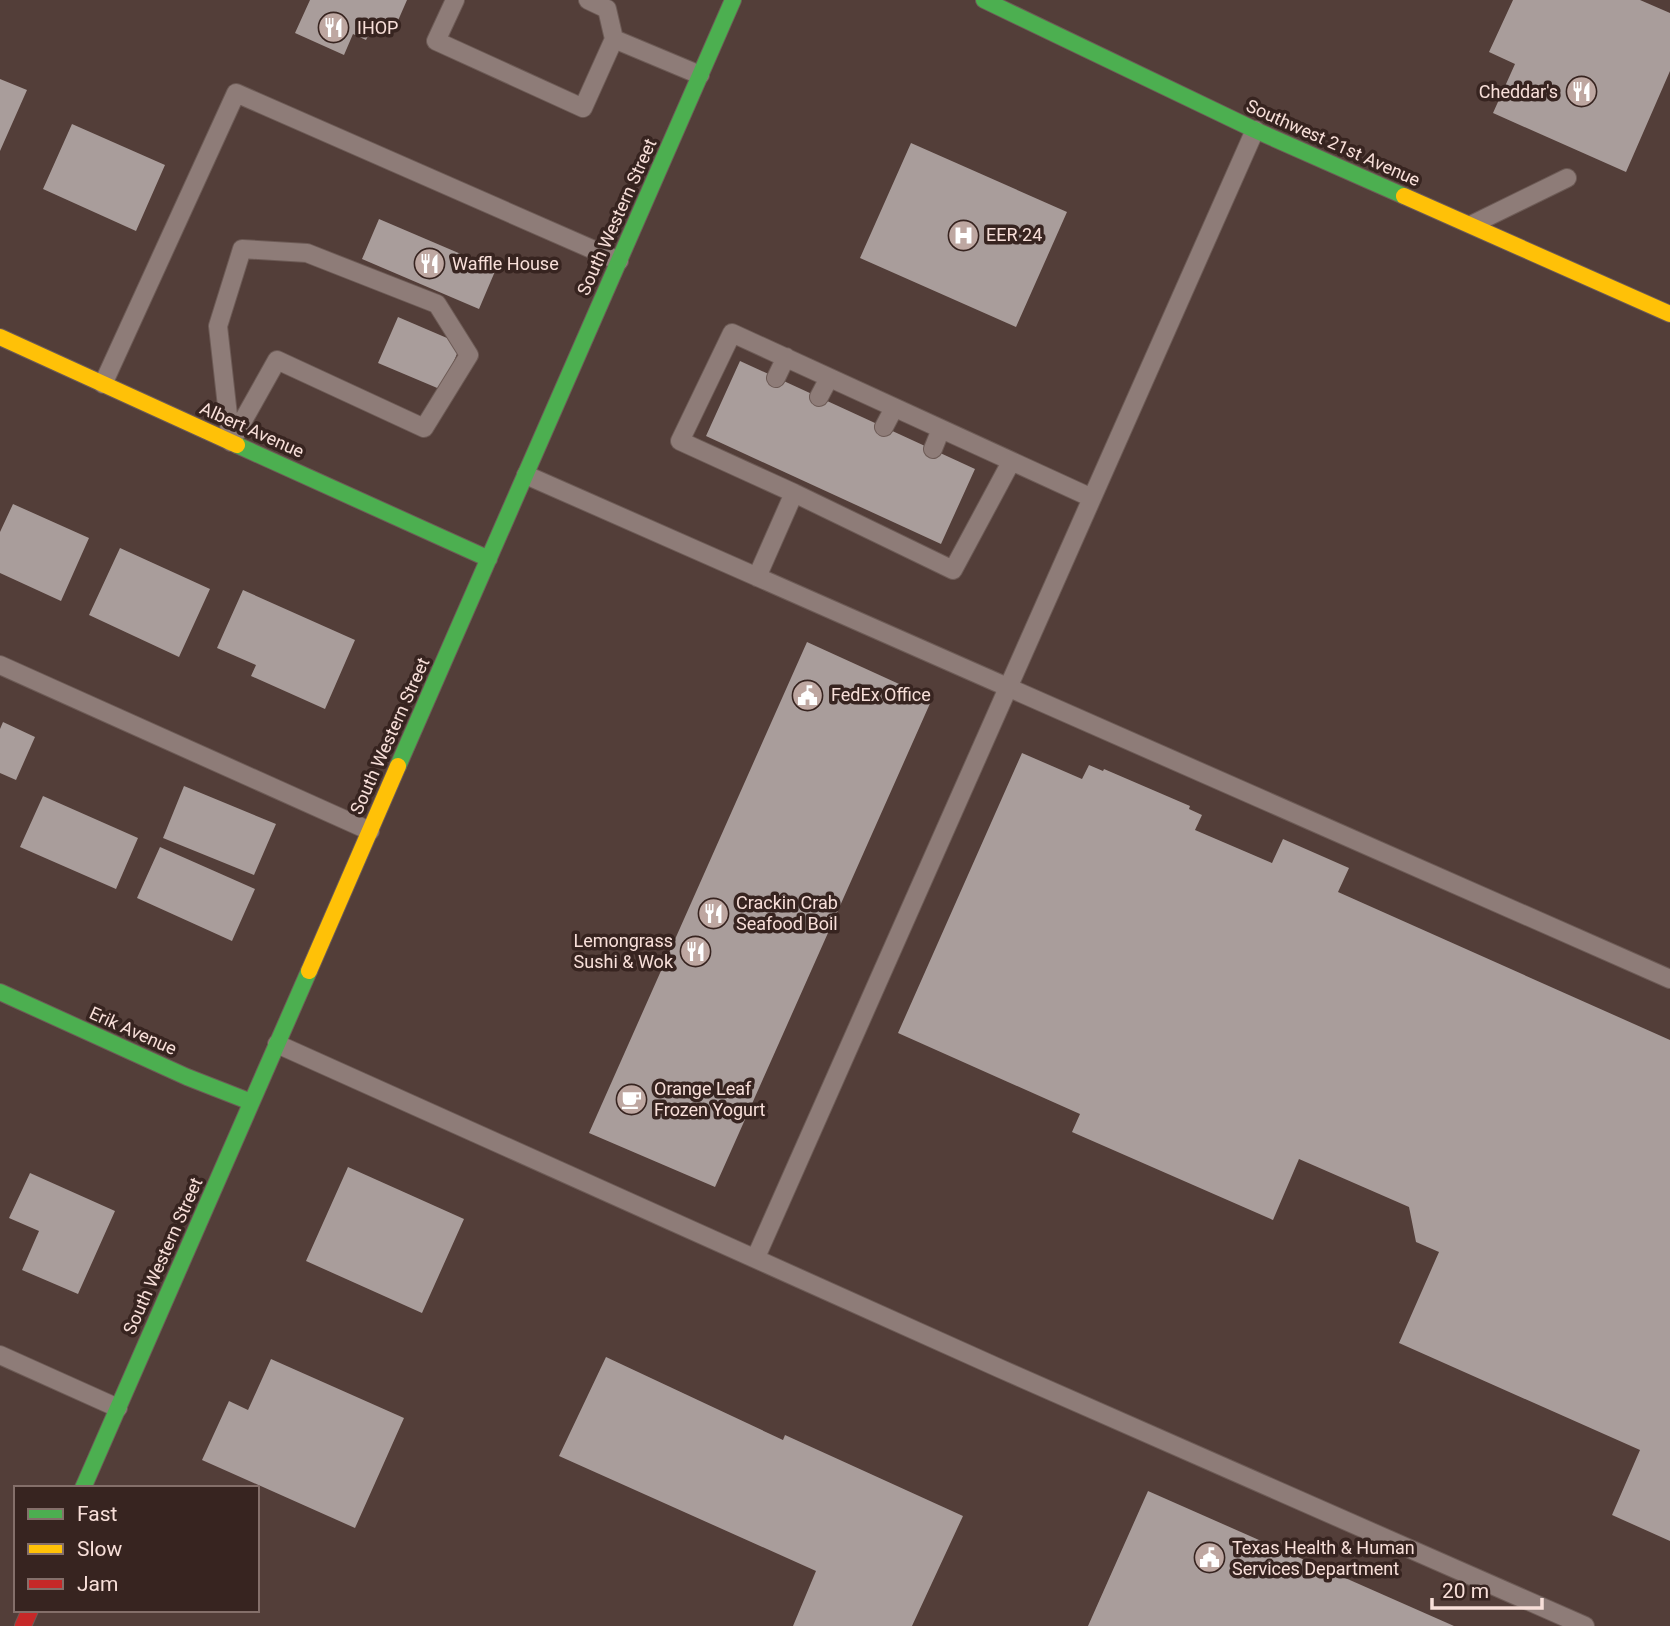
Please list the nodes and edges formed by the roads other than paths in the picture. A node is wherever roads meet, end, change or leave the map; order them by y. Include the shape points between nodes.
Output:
1 (455, 0) edge
2 (588, 0) edge
3 (733, 0) edge
4 (984, 0) edge
5 (614, 39) junction
6 (700, 75) junction
7 (1255, 130) junction
8 (1567, 178) dead end
9 (1470, 225) junction
10 (619, 261) junction
11 (1670, 314) edge
12 (0, 337) edge
13 (786, 358) junction
14 (776, 378) dead end
15 (829, 378) junction
16 (103, 384) junction
17 (819, 397) dead end
18 (894, 408) junction
19 (884, 428) dead end
20 (941, 429) junction
21 (231, 442) junction
22 (933, 449) dead end
23 (1011, 462) junction
24 (526, 475) junction
25 (794, 493) junction
26 (1092, 498) junction
27 (489, 559) junction
28 (757, 577) junction
29 (0, 665) edge
30 (1008, 687) junction
31 (370, 831) junction
32 (1670, 979) edge
33 (0, 992) edge
34 (277, 1044) junction
35 (251, 1102) junction
36 (755, 1258) junction
37 (0, 1355) edge
38 (118, 1408) junction
39 (84, 1486) edge
40 (1585, 1626) edge

1 - 5 lane via 436,41 583,108
2 - 5 lane via 607,9
3 - 6 main road, South Western Street
4 - 7 main road, Southwest 21st Avenue
5 - 6 lane
6 - 10 main road, South Western Street
7 - 9 main road, Southwest 21st Avenue
7 - 26 lane
8 - 9 lane
9 - 11 main road, Southwest 21st Avenue
10 - 16 lane via 236,93
10 - 24 main road, South Western Street
12 - 16 main road, Albert Avenue
13 - 14 lane
13 - 15 lane
13 - 25 lane via 733,333 680,441 737,459 780,479
15 - 17 lane
15 - 18 lane
16 - 21 main road, Albert Avenue
18 - 19 lane
18 - 20 lane
20 - 22 lane
20 - 23 lane
21 - 21 lane via 277,360 424,428 469,355 437,304 307,253 242,249 218,326
21 - 27 main road, Albert Avenue
23 - 25 lane via 953,570 896,533 845,509
23 - 26 lane
24 - 27 main road, South Western Street
24 - 28 lane
25 - 28 lane
26 - 30 lane
27 - 31 main road, South Western Street
28 - 30 lane
29 - 31 lane
30 - 32 lane
30 - 36 lane
31 - 34 main road, South Western Street
33 - 35 main road, Erik Avenue
34 - 35 main road, South Western Street
34 - 36 lane
35 - 38 main road, South Western Street
36 - 40 lane
37 - 38 lane
38 - 39 main road, South Western Street

